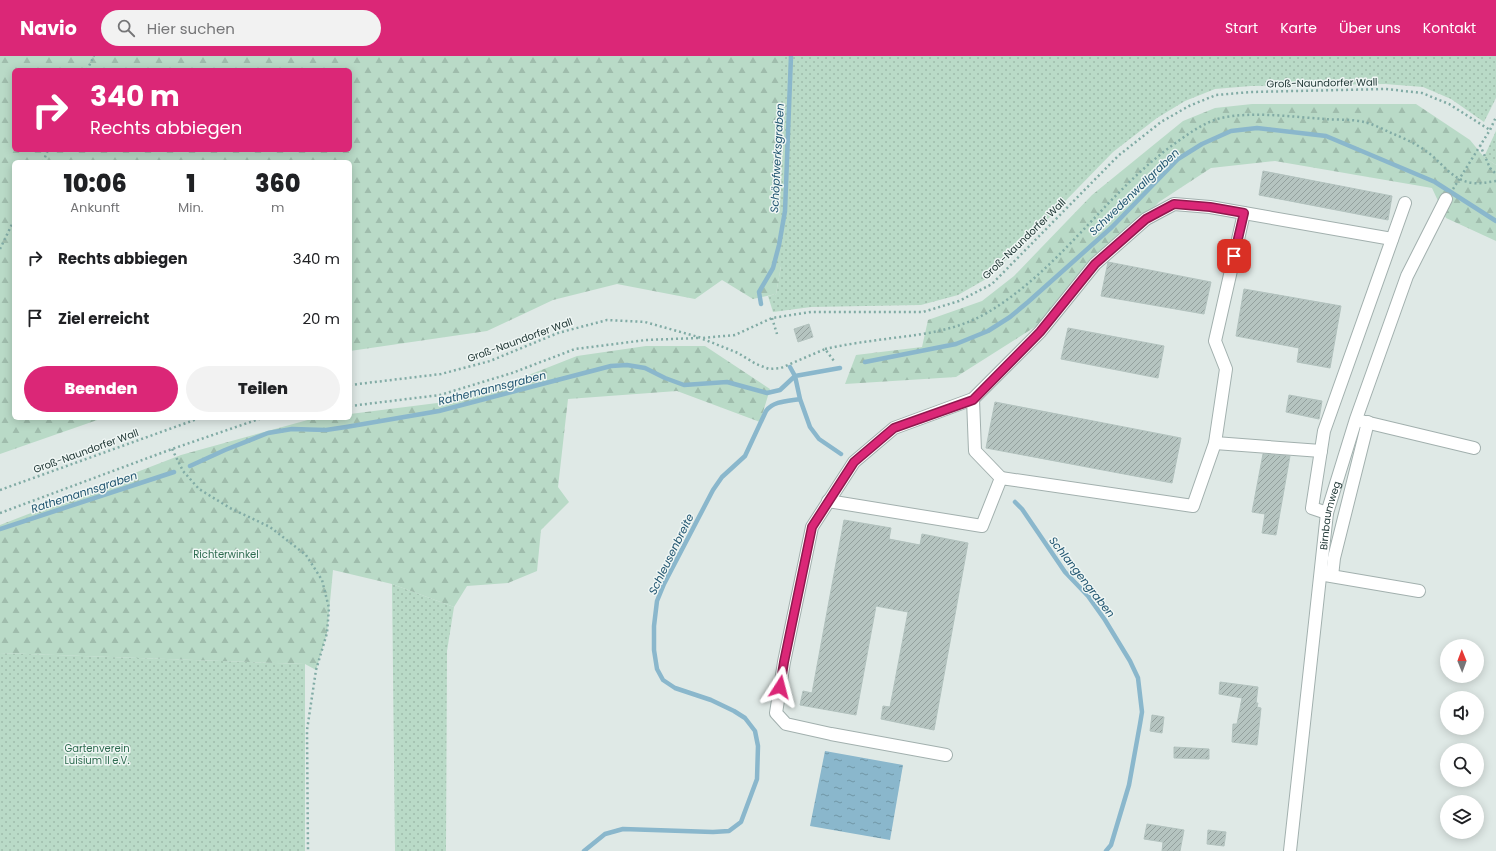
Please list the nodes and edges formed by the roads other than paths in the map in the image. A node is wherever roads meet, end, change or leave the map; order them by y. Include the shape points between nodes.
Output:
1 (1446, 199) dead end
2 (1405, 203) dead end
3 (1244, 213) junction
4 (1392, 239) junction
5 (973, 400) junction
6 (1356, 419) junction
7 (1368, 422) junction
8 (1215, 444) junction
9 (1474, 448) dead end
10 (1321, 451) junction
11 (1001, 478) junction
12 (828, 501) junction
13 (1327, 513) junction
14 (1326, 575) junction
15 (1419, 591) dead end
16 (946, 755) dead end
17 (1290, 851) edge

1 - 6 street, Birnbaumweg via 1407,276
2 - 4 street
3 - 4 street
3 - 5 street via 1174,204 1146,219 1095,264 1040,332
3 - 8 street via 1215,341 1226,369
4 - 10 street via 1324,431
5 - 11 street via 975,451
5 - 12 street via 894,428 854,462
6 - 7 street
6 - 13 street, Birnbaumweg
7 - 9 street
7 - 14 street via 1334,558
8 - 10 street
8 - 11 street via 1193,506
10 - 13 street via 1312,508
11 - 12 street via 982,526
12 - 16 street via 812,527 776,713 786,724
13 - 14 street, Birnbaumweg
14 - 15 street
14 - 17 street, Birnbaumweg

